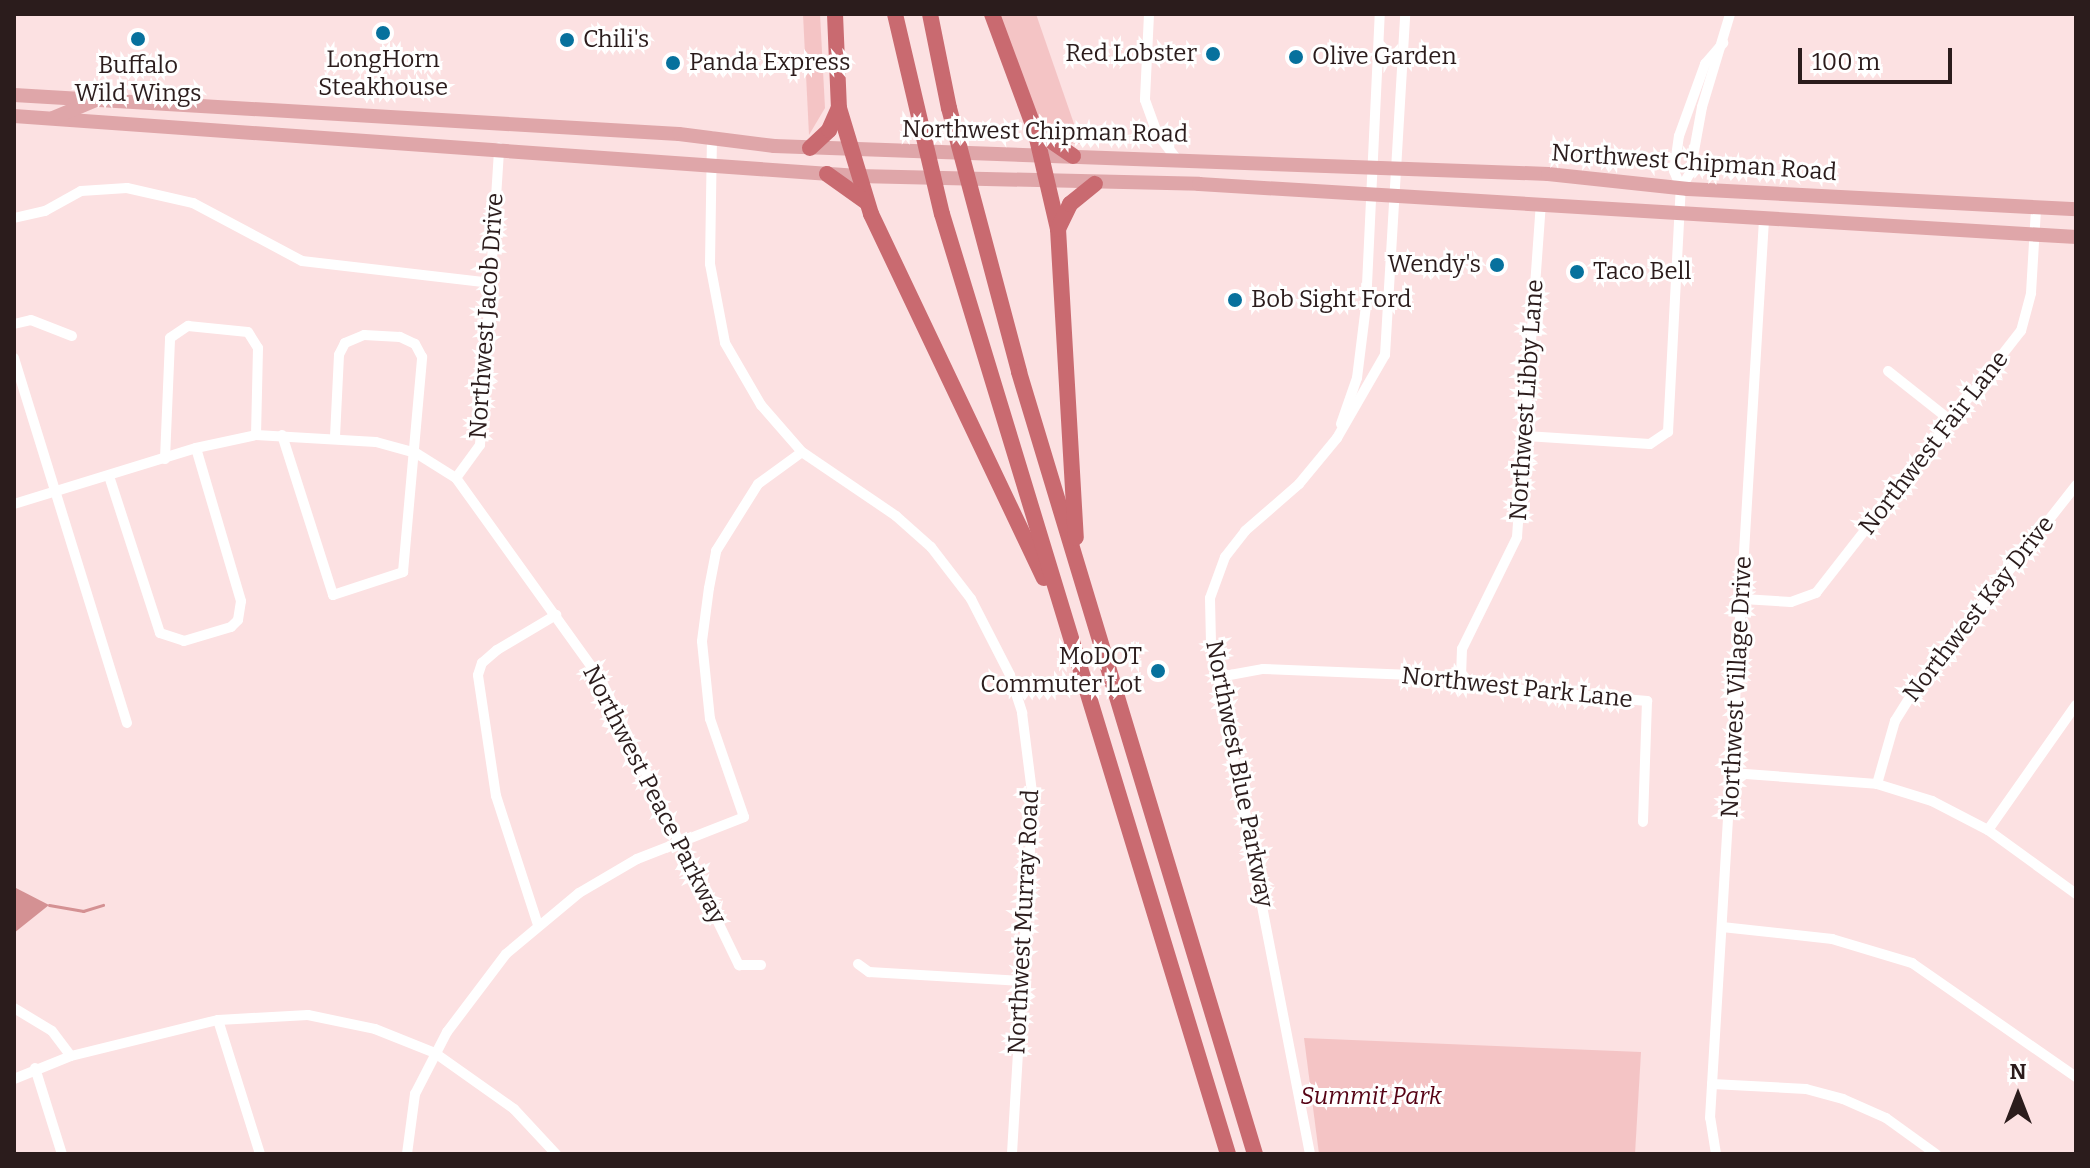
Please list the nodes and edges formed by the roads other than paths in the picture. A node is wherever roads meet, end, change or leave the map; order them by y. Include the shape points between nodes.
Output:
1 (835, 14) edge
2 (895, 14) edge
3 (930, 14) edge
4 (992, 14) edge
5 (1149, 14) edge
6 (1380, 14) edge
7 (1405, 14) edge
8 (1730, 14) edge
9 (1724, 42) junction
10 (14, 95) edge
11 (96, 100) junction
12 (839, 108) junction
13 (14, 116) edge
14 (53, 118) junction
15 (538, 128) junction
16 (1035, 130) junction
17 (712, 136) junction
18 (499, 148) junction
19 (810, 148) junction
20 (850, 148) junction
21 (1039, 155) junction
22 (1073, 156) junction
23 (1175, 157) junction
24 (712, 163) junction
25 (1370, 166) junction
26 (1399, 166) junction
27 (827, 174) junction
28 (858, 176) junction
29 (1047, 183) junction
30 (1095, 184) junction
31 (1681, 188) junction
32 (1368, 197) junction
33 (1398, 199) junction
34 (867, 203) junction
35 (1541, 205) junction
36 (2036, 208) junction
37 (2076, 209) edge
38 (1678, 213) junction
39 (14, 218) edge
40 (1764, 220) junction
41 (1058, 229) junction
42 (2035, 234) junction
43 (2076, 237) edge
44 (492, 283) junction
45 (14, 324) edge
46 (72, 336) dead end
47 (14, 358) edge
48 (1888, 371) dead end
49 (1951, 421) junction
50 (256, 435) junction
51 (282, 435) junction
52 (1526, 436) junction
53 (335, 438) junction
54 (1337, 438) junction
55 (196, 448) junction
56 (802, 452) junction
57 (416, 453) junction
58 (165, 459) junction
59 (109, 476) junction
60 (456, 478) junction
61 (2076, 485) edge
62 (55, 491) junction
63 (14, 504) edge
64 (1080, 572) junction
65 (1743, 599) junction
66 (1059, 608) junction
67 (556, 615) junction
68 (1219, 677) junction
69 (1461, 677) junction
70 (2076, 705) edge
71 (127, 723) dead end
72 (1732, 773) junction
73 (1877, 784) junction
74 (1643, 822) dead end
75 (1988, 830) junction
76 (679, 840) junction
77 (2076, 894) edge
78 (538, 925) junction
79 (1722, 927) junction
80 (858, 964) dead end
81 (761, 965) dead end
82 (1020, 981) junction
83 (14, 1008) edge
84 (218, 1020) junction
85 (435, 1053) junction
86 (71, 1056) junction
87 (35, 1068) junction
88 (2076, 1077) edge
89 (14, 1079) edge
90 (1712, 1084) junction
91 (62, 1154) edge
92 (260, 1154) edge
93 (407, 1154) edge
94 (556, 1154) edge
95 (1012, 1154) edge
96 (1228, 1154) edge
97 (1255, 1154) edge
98 (1310, 1154) edge
99 (1716, 1154) edge
100 (1936, 1154) edge

1 - 12 highway
2 - 66 highway via 942,214
3 - 64 highway via 978,219
4 - 16 highway
5 - 23 street via 1145,100 1158,135
6 - 25 street, Northwest Blue Parkway
7 - 26 street, Northwest Blue Parkway
8 - 9 street
9 - 31 street via 1702,107 1690,173
9 - 31 street via 1705,64 1679,136 1674,171
10 - 11 main road, Northwest Chipman Road
11 - 14 main road
11 - 15 main road, Northwest Chipman Road
12 - 19 highway via 829,130
12 - 20 highway
13 - 14 main road, Northwest Chipman Road
14 - 18 main road, Northwest Chipman Road
15 - 17 main road, Northwest Chipman Road
15 - 18 main road via 510,137
16 - 21 highway
16 - 22 highway
17 - 19 main road, Northwest Chipman Road
17 - 24 street, Northwest Murray Road
18 - 24 main road, Northwest Chipman Road
18 - 44 street, Northwest Jacob Drive
19 - 20 main road, Northwest Chipman Road
20 - 21 main road, Northwest Chipman Road
20 - 28 highway
21 - 22 main road, Northwest Chipman Road
21 - 29 highway
22 - 23 main road, Northwest Chipman Road
23 - 25 main road, Northwest Chipman Road
24 - 27 main road, Northwest Chipman Road
24 - 56 street, Northwest Murray Road via 710,264 725,343 761,405
25 - 26 main road, Northwest Chipman Road
25 - 32 street, Northwest Blue Parkway
26 - 31 main road, Northwest Chipman Road
26 - 33 street, Northwest Blue Parkway
27 - 28 main road, Northwest Chipman Road
27 - 34 highway
28 - 29 main road, Northwest Chipman Road
28 - 34 highway
29 - 30 main road, Northwest Chipman Road
29 - 41 highway
30 - 32 main road, Northwest Chipman Road via 1199,184
30 - 41 highway via 1070,204
31 - 36 main road, Northwest Chipman Road
31 - 38 street
32 - 33 main road, Northwest Chipman Road
32 - 54 street, Northwest Blue Parkway via 1362,344
33 - 35 main road, Northwest Chipman Road
33 - 54 street, Northwest Blue Parkway via 1385,355
34 - 66 highway
35 - 38 main road, Northwest Chipman Road
35 - 52 street, Northwest Libby Lane
36 - 37 main road, Northwest Chipman Road
36 - 42 street, Northwest Fair Lane
38 - 40 main road, Northwest Chipman Road
38 - 52 street via 1669,425 1664,439 1650,444
39 - 44 street via 45,211 81,191 127,188 193,203 302,261
40 - 42 main road, Northwest Chipman Road
40 - 65 street, Northwest Village Drive
41 - 64 highway
42 - 43 main road, Northwest Chipman Road
42 - 49 street, Northwest Fair Lane via 2031,293 2021,331
44 - 60 street, Northwest Jacob Drive via 480,445
45 - 46 street via 31,320
47 - 62 street
48 - 49 street
49 - 65 street, Northwest Fair Lane via 1816,593 1791,602
50 - 51 street, Northwest Peace Parkway
50 - 55 street, Northwest Peace Parkway
50 - 58 street via 258,348 248,332 188,326 170,338
51 - 53 street, Northwest Peace Parkway
51 - 57 street via 333,595 403,572
52 - 69 street, Northwest Libby Lane via 1517,537 1462,649
53 - 57 street, Northwest Peace Parkway
53 - 57 street via 341,348 364,335 400,337 415,344 422,357
54 - 68 street, Northwest Blue Parkway via 1225,557 1210,598
55 - 58 street, Northwest Peace Parkway
55 - 59 street via 241,601 242,611 231,627 184,641 160,633
56 - 76 street via 758,484 716,551 709,588 702,641 710,719 744,817
56 - 82 street, Northwest Murray Road via 896,516 931,547 971,599 1010,675 1022,713 1033,800
57 - 60 street, Northwest Peace Parkway
58 - 59 street, Northwest Peace Parkway
59 - 62 street, Northwest Peace Parkway
60 - 67 street, Northwest Peace Parkway
61 - 73 street, Northwest Kay Drive via 1910,697 1895,721
62 - 63 street, Northwest Peace Parkway
62 - 71 street
64 - 97 highway
65 - 72 street, Northwest Village Drive
66 - 96 highway
67 - 76 street, Northwest Peace Parkway via 601,680
67 - 78 street via 497,650 482,663 478,675 491,734 485,752
68 - 69 street, Northwest Park Lane via 1263,669
68 - 98 street, Northwest Blue Parkway
69 - 74 street, Northwest Park Lane via 1475,686 1647,701
70 - 75 street
72 - 73 street
72 - 79 street, Northwest Village Drive
73 - 75 street via 1932,801
75 - 77 street
76 - 78 street via 579,893
76 - 81 street, Northwest Peace Parkway via 739,965
78 - 85 street via 478,987
79 - 88 street via 1832,939 1912,963
79 - 90 street, Northwest Village Drive
80 - 82 street via 869,972
82 - 95 street, Northwest Murray Road
83 - 86 street via 52,1031
84 - 85 street via 261,1014 338,1020
84 - 86 street
84 - 92 street
85 - 93 street via 415,1094
85 - 94 street via 514,1109
86 - 87 street
87 - 89 street
87 - 91 street
90 - 99 street, Northwest Village Drive
90 - 100 street via 1806,1089 1843,1099 1886,1118

